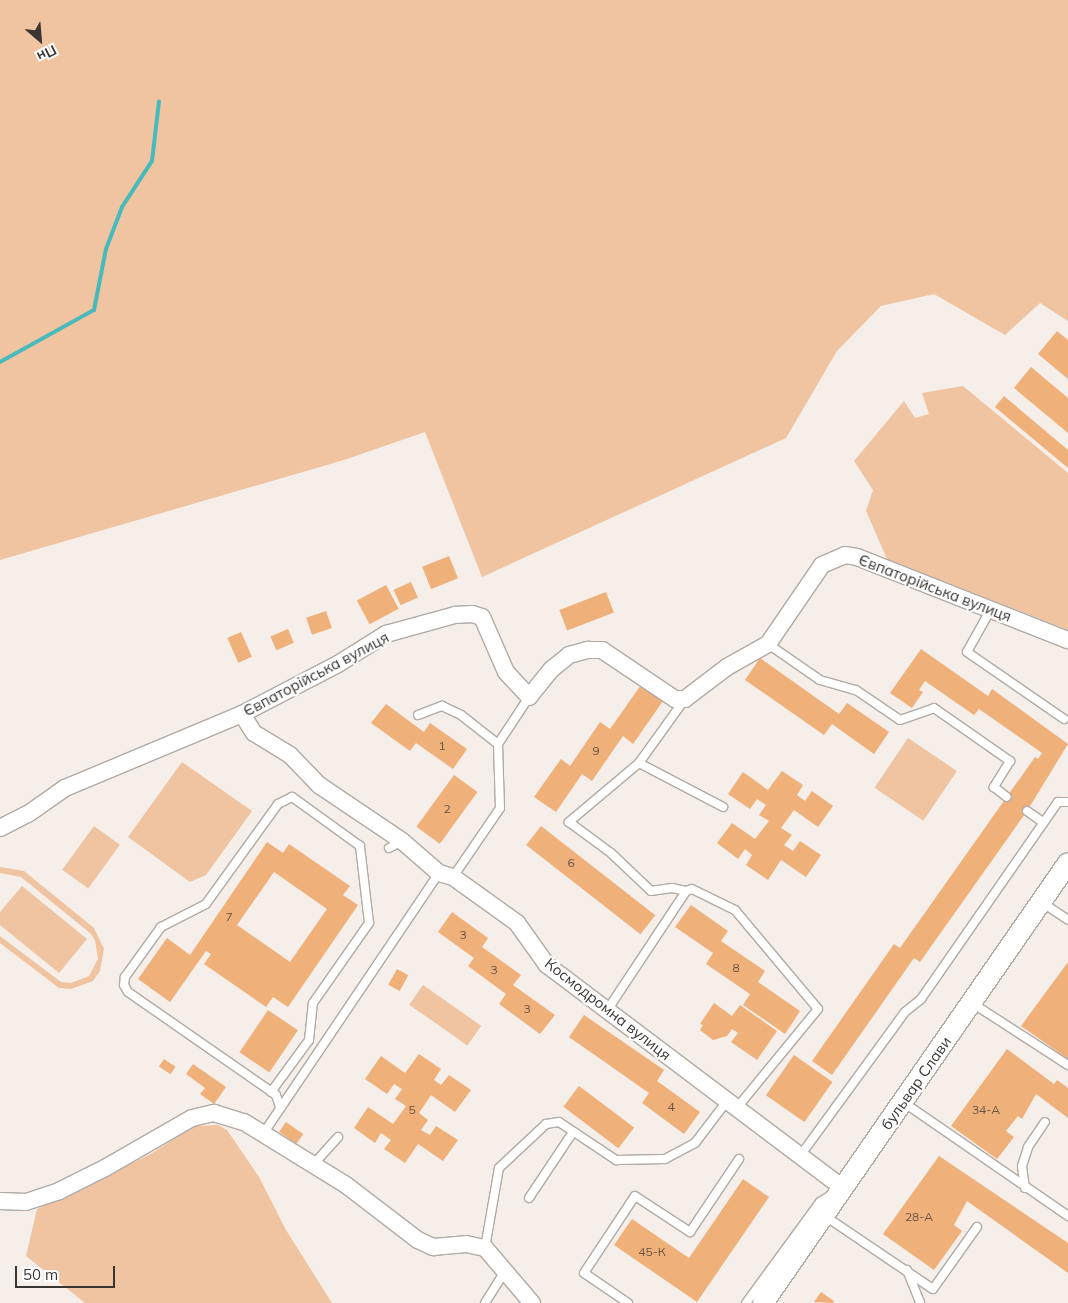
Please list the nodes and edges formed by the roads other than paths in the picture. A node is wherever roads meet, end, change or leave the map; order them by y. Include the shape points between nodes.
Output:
1 (990, 609) junction
2 (1068, 640) edge
3 (768, 644) junction
4 (529, 697) junction
5 (685, 699) junction
6 (242, 714) junction
7 (418, 715) dead end
8 (1064, 719) dead end
9 (498, 744) junction
10 (639, 763) junction
11 (1007, 797) dead end
12 (1068, 802) edge
13 (723, 808) dead end
14 (1027, 811) dead end
15 (1043, 822) junction
16 (0, 828) edge
17 (1068, 863) edge
18 (446, 875) junction
19 (686, 891) junction
20 (1041, 902) junction
21 (1068, 920) edge
22 (972, 1003) junction
23 (608, 1009) junction
24 (1068, 1065) edge
25 (272, 1092) junction
26 (903, 1102) junction
27 (732, 1105) junction
28 (280, 1107) junction
29 (1046, 1122) dead end
30 (573, 1132) junction
31 (263, 1134) junction
32 (338, 1137) dead end
33 (800, 1156) junction
34 (739, 1159) dead end
35 (312, 1166) junction
36 (843, 1188) junction
37 (1025, 1188) junction
38 (529, 1198) dead end
39 (0, 1200) edge
40 (824, 1215) junction
41 (1068, 1216) edge
42 (977, 1227) dead end
43 (485, 1248) junction
44 (907, 1270) junction
45 (505, 1271) junction
46 (485, 1303) edge
47 (532, 1303) edge
48 (628, 1303) edge
49 (746, 1303) edge
50 (763, 1303) edge
51 (920, 1303) edge

1 - 2 street, Євпаторійська вулиця
1 - 3 street, Євпаторійська вулиця via 857,556 845,555 822,565
1 - 8 lane via 967,652
3 - 5 street, Євпаторійська вулиця via 727,667
3 - 11 lane via 820,680 856,690 900,720 934,708 1010,761 994,788
4 - 5 street via 552,669 569,655 602,650 675,699
4 - 6 street, Євпаторійська вулиця via 506,672 482,617 472,614 386,634 338,664
4 - 9 lane
5 - 10 lane
6 - 16 street, Євпаторійська вулиця via 65,788 28,814
6 - 18 street, Космодромна вулиця via 254,733 290,755 319,786 395,845
7 - 9 lane via 442,706 461,715
9 - 18 lane via 500,808
10 - 13 lane
10 - 19 lane via 569,822 611,853 651,892 672,888
12 - 15 lane via 1058,802
14 - 15 lane
15 - 33 lane via 921,999 905,1012
17 - 20 street, бульвар Слави
18 - 23 street, Космодромна вулиця via 517,923 547,965
18 - 28 lane
19 - 23 lane
19 - 27 lane via 692,889 735,910 818,1009
20 - 21 lane
20 - 22 street, бульвар Слави
22 - 24 lane
22 - 26 street, бульвар Слави
23 - 27 street, Космодромна вулиця
25 - 25 lane via 128,992 124,985 125,977 161,927 206,904 278,804 292,797 360,846 369,923 313,1003 308,1040
25 - 28 lane
26 - 36 street, бульвар Слави
26 - 37 lane
27 - 30 lane via 695,1143 665,1159 616,1160
27 - 33 street, Космодромна вулиця
28 - 31 lane
29 - 37 lane via 1028,1146 1022,1166
30 - 38 lane
30 - 43 lane via 559,1122 546,1124 499,1168
31 - 35 street
31 - 39 street via 224,1115 204,1114 181,1123 59,1191 26,1202
32 - 35 lane
33 - 36 street, Космодромна вулиця
34 - 48 lane via 690,1232 635,1196 584,1273
35 - 43 street via 346,1185 418,1240 433,1246 466,1244
36 - 40 street, бульвар Слави
36 - 49 lane via 820,1202
37 - 41 lane
40 - 44 lane
40 - 50 street, бульвар Слави
42 - 44 lane via 932,1289
43 - 45 street
44 - 51 lane
45 - 46 lane
45 - 47 street

